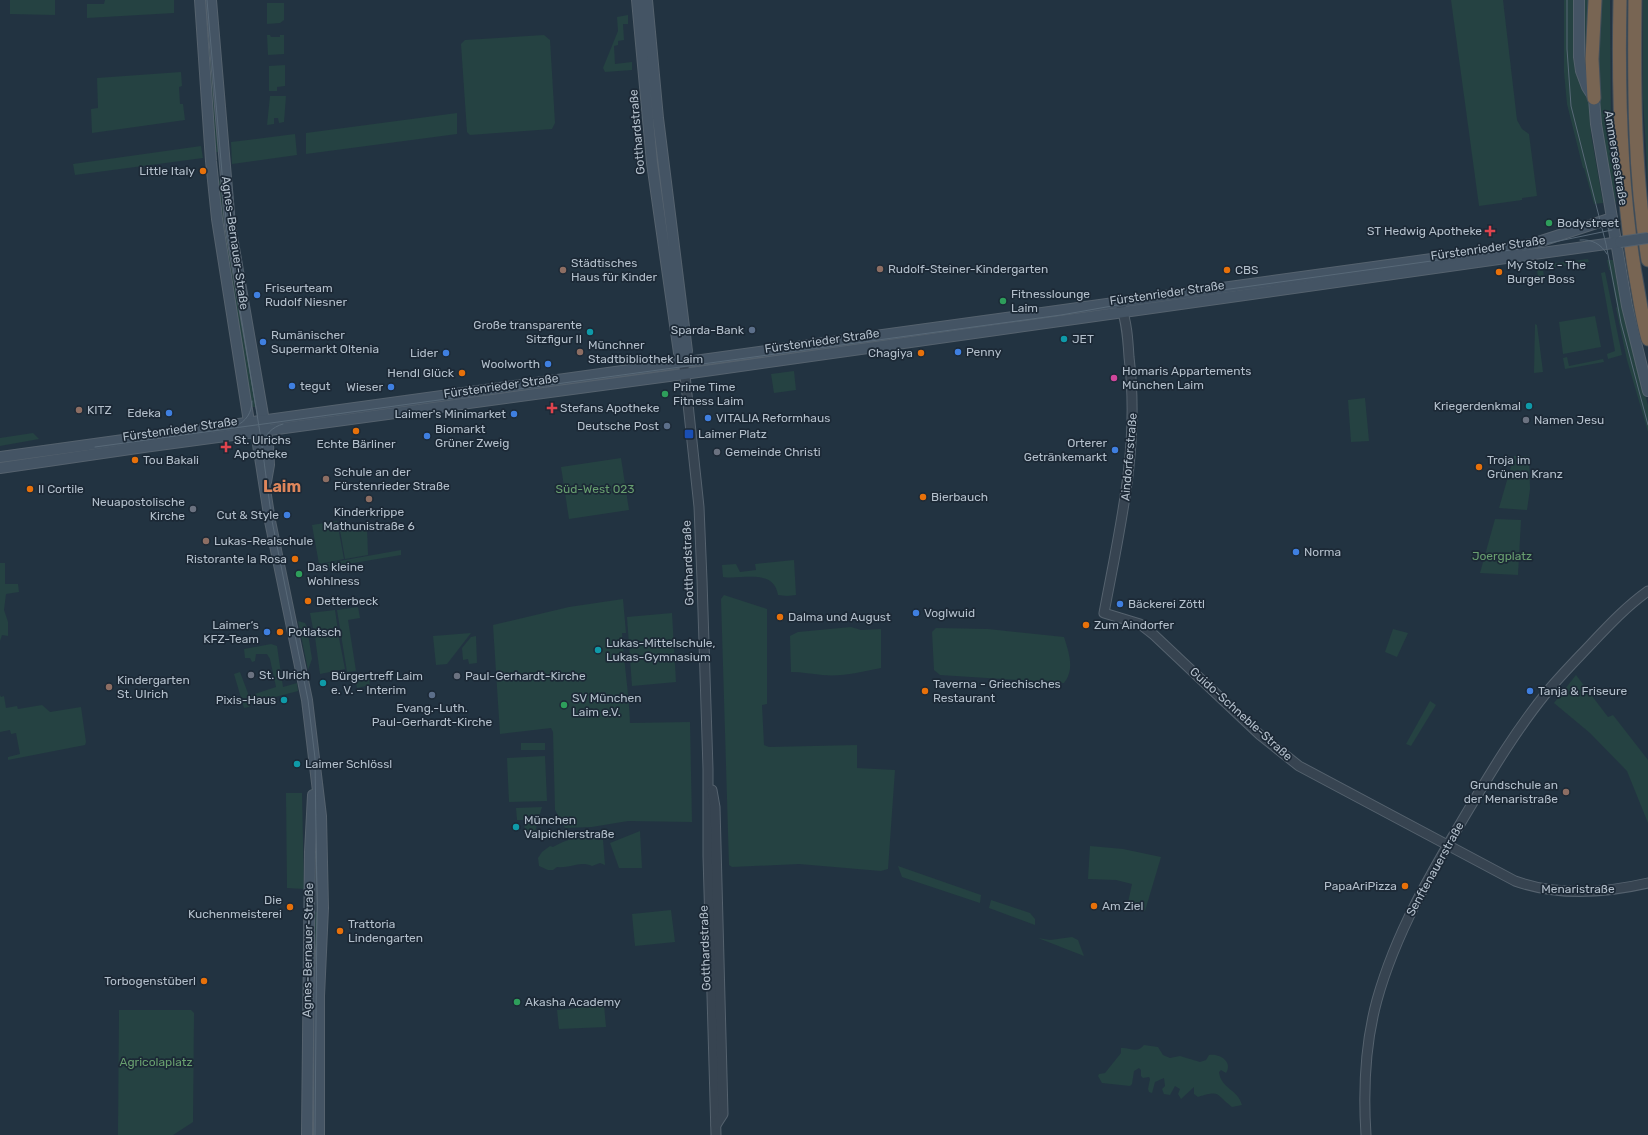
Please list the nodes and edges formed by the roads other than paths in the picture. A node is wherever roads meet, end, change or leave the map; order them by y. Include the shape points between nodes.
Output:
1 (200, 0) edge
2 (211, 0) edge
3 (638, 0) edge
4 (647, 0) edge
5 (1579, 0) edge
6 (1595, 0) edge
7 (1620, 0) edge
8 (1634, 0) edge
9 (1594, 98) junction
10 (1612, 218) junction
11 (1648, 238) edge
12 (1618, 243) junction
13 (1648, 260) edge
14 (670, 261) junction
15 (1118, 302) junction
16 (1123, 312) junction
17 (1648, 339) edge
18 (683, 360) junction
19 (684, 374) junction
20 (1648, 391) edge
21 (264, 420) junction
22 (249, 422) junction
23 (266, 430) junction
24 (255, 432) junction
25 (0, 457) edge
26 (0, 468) edge
27 (266, 485) junction
28 (1648, 591) edge
29 (1104, 613) joint
30 (314, 765) junction
31 (1446, 846) junction
32 (1648, 884) edge
33 (307, 1135) edge
34 (319, 1135) edge
35 (716, 1135) edge
36 (1366, 1135) edge

1 - 22 main road, Agnes-Bernauer-Straße via 217,219
2 - 21 main road, Agnes-Bernauer-Straße via 230,225
3 - 14 main road, Gotthardstraße via 652,163
4 - 14 main road, Gotthardstraße
5 - 9 main road, Ammerseestraße via 1581,71
6 - 9 highway via 1592,59
7 - 17 highway via 1620,112 1626,200 1632,254
8 - 13 highway via 1635,126
9 - 10 main road, Ammerseestraße
10 - 12 main road, Ammerseestraße
10 - 15 main road, Fürstenrieder Straße via 1536,243
11 - 12 main road, Fürstenrieder Straße, bridge
12 - 16 main road, Fürstenrieder Straße
12 - 20 main road, Ammerseestraße via 1627,306
14 - 18 main road, Gotthardstraße via 687,351
15 - 16 street, Aindorferstraße
15 - 18 main road, Fürstenrieder Straße
16 - 19 main road, Fürstenrieder Straße
16 - 29 street, Aindorferstraße via 1132,384 1132,447 1128,483
18 - 19 street, Gotthardstraße
18 - 21 main road, Fürstenrieder Straße
19 - 23 main road, Fürstenrieder Straße
19 - 35 street, Gotthardstraße via 699,507 708,769 714,807 723,1114 716,1125
21 - 22 main road, Fürstenrieder Straße
21 - 23 main road, Agnes-Bernauer-Straße
22 - 24 main road, Agnes-Bernauer-Straße
22 - 25 main road, Fürstenrieder Straße
23 - 24 main road, Fürstenrieder Straße
23 - 27 main road, Agnes-Bernauer-Straße via 269,465
24 - 26 main road, Fürstenrieder Straße
24 - 27 main road, Agnes-Bernauer-Straße
27 - 30 main road, Agnes-Bernauer-Straße via 270,521 307,700
28 - 31 street, Senftenauerstraße via 1626,607 1548,691 1501,756
29 - 31 street, Guido-Schneble-Straße via 1140,624 1154,635 1298,766
30 - 33 main road, Agnes-Bernauer-Straße via 310,852
30 - 34 main road, Agnes-Bernauer-Straße via 320,816 322,887
31 - 32 street, Menaristraße via 1536,889 1590,891
31 - 36 street, Senftenauerstraße via 1408,917 1378,996 1366,1057

